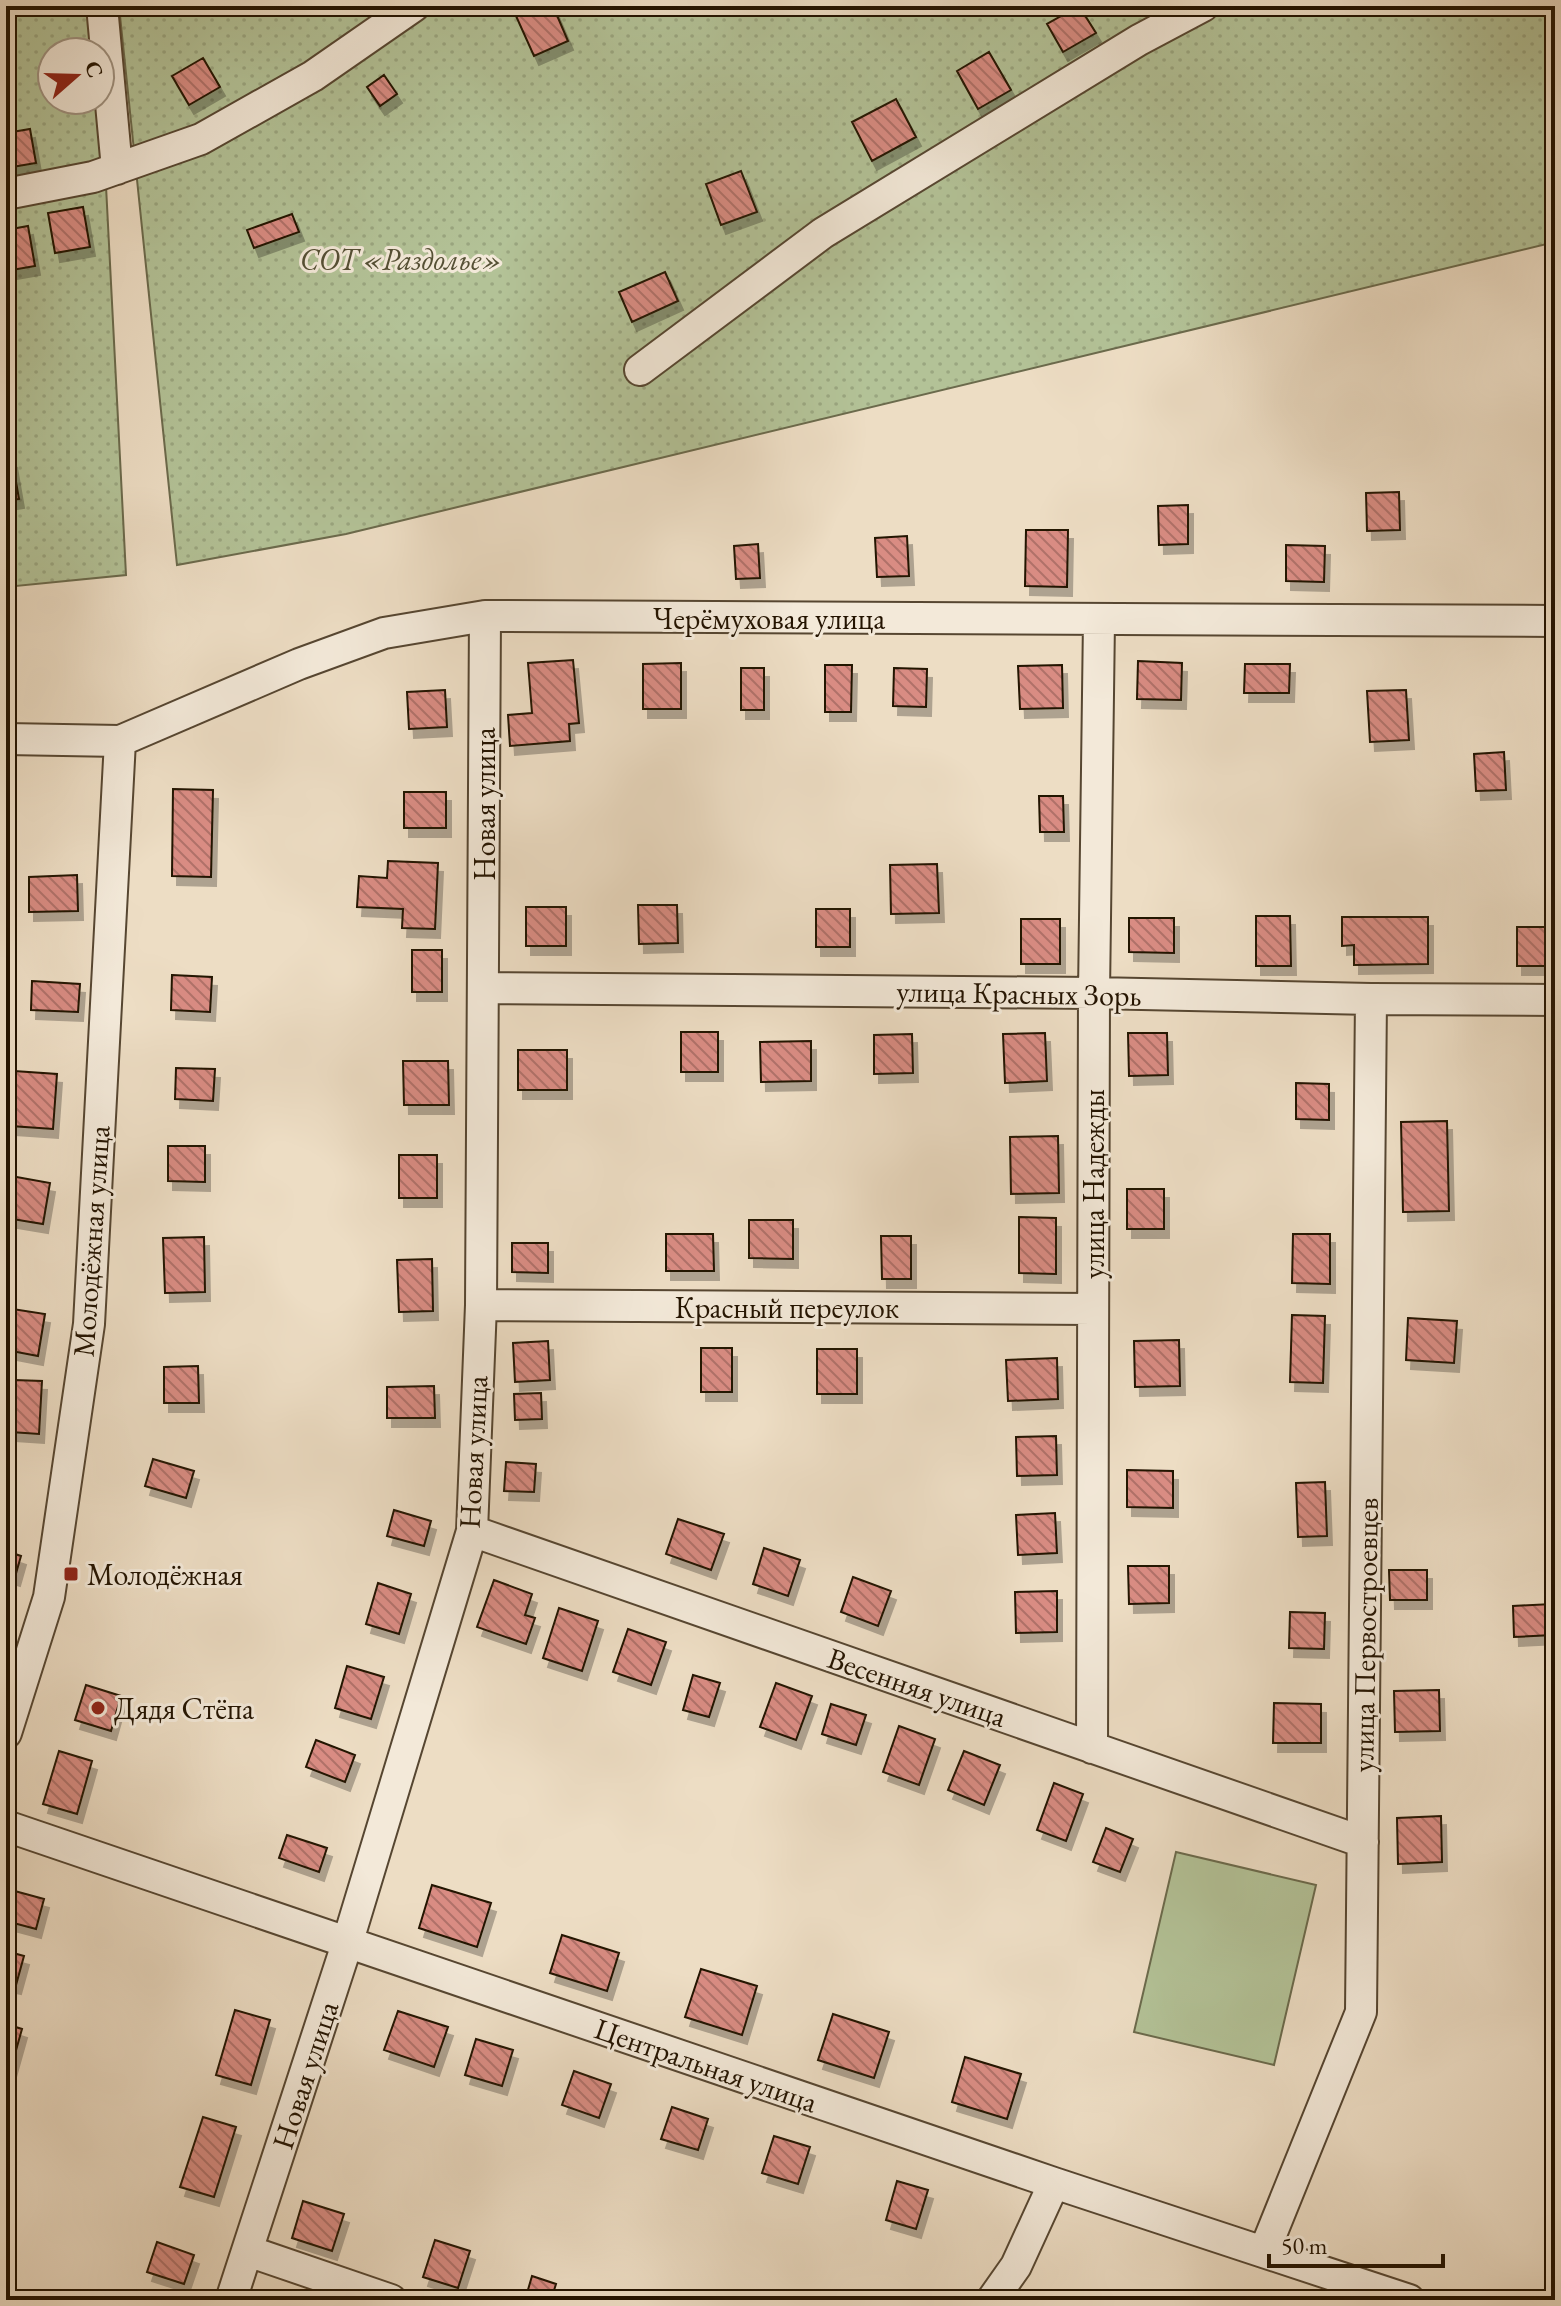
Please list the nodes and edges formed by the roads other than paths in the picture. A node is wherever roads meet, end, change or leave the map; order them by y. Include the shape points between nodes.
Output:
1 (102, 6) edge
2 (414, 6) edge
3 (1203, 6) edge
4 (105, 173) junction
5 (6, 194) edge
6 (640, 370) dead end
7 (485, 616) junction
8 (1099, 620) junction
9 (1555, 621) edge
10 (6, 739) edge
11 (120, 741) junction
12 (483, 988) junction
13 (1094, 993) junction
14 (1371, 999) junction
15 (1555, 1000) edge
16 (481, 1305) junction
17 (1092, 1309) junction
18 (472, 1531) junction
19 (6, 1733) edge
20 (1092, 1748) junction
21 (6, 1826) edge
22 (1363, 1842) junction
23 (347, 1944) junction
24 (1054, 2183) junction
25 (248, 2251) junction
26 (1264, 2252) junction
27 (231, 2300) edge
28 (391, 2300) edge
29 (992, 2300) edge
30 (1409, 2300) edge

1 - 4 street
2 - 4 street via 313,76 201,139
3 - 6 street via 823,233
4 - 5 street
7 - 8 street, Черёмуховая улица
7 - 11 street, Черёмуховая улица via 384,633
7 - 12 street, Новая улица
8 - 9 street, Черёмуховая улица
8 - 13 street, улица Надежды
10 - 11 street, Черёмуховая улица
11 - 19 street, Молодёжная улица via 89,1324 49,1597
12 - 13 street, улица Красных Зорь
12 - 16 street, Новая улица
13 - 14 street, улица Красных Зорь
13 - 17 street, улица Надежды
14 - 15 street, улица Красных Зорь
14 - 22 street, улица Первостроевцев
16 - 17 street, Красный переулок
16 - 18 street, Новая улица
17 - 20 street, улица Надежды
18 - 20 street, Весенняя улица
18 - 23 street, Новая улица
20 - 22 street, Весенняя улица
21 - 23 street, Центральная улица
22 - 26 street, улица Первостроевцев via 1361,2012
23 - 24 street, Центральная улица
23 - 25 street, Новая улица
24 - 26 street, Центральная улица
24 - 29 street via 1016,2266
25 - 27 street, Новая улица
25 - 28 street
26 - 30 street, Центральная улица

